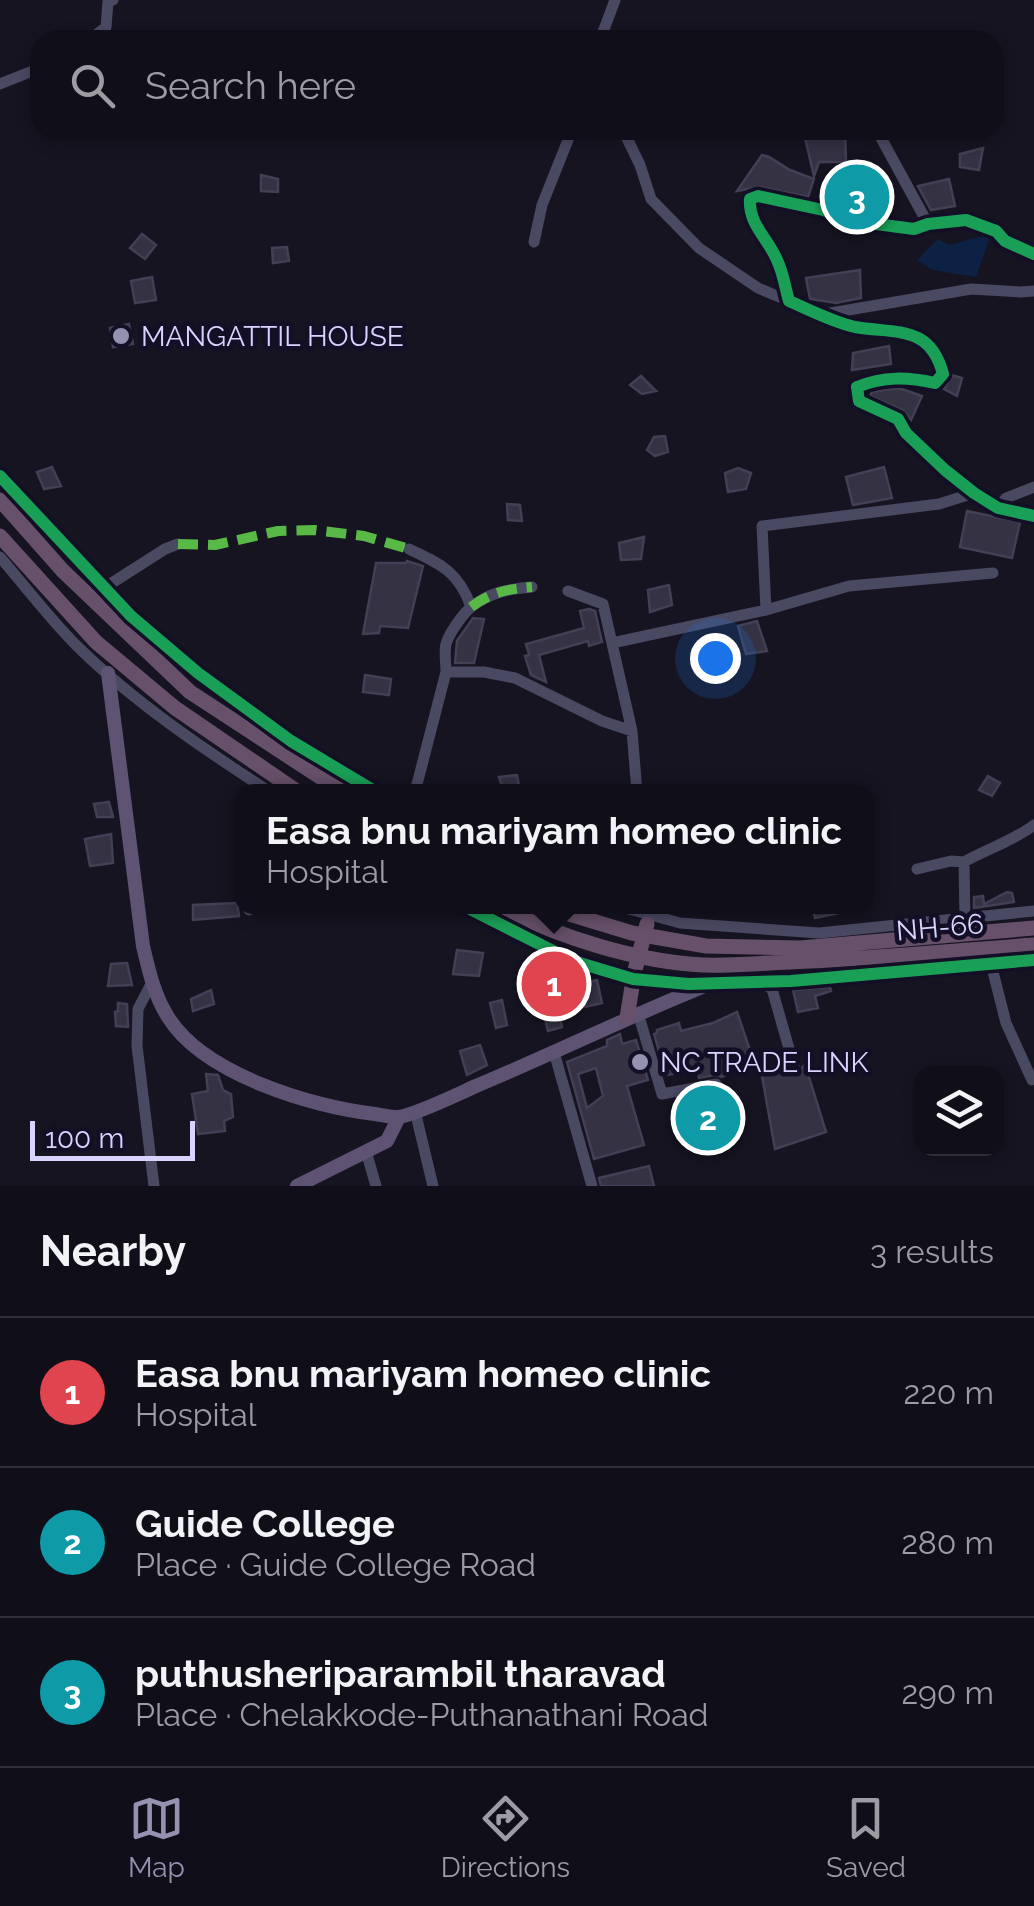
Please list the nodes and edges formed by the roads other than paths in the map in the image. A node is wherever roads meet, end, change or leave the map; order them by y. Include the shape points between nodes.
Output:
1 (113, 0) edge
2 (615, 0) edge
3 (102, 30) edge
4 (604, 30) edge
5 (30, 72) edge
6 (0, 84) edge
7 (568, 140) edge
8 (628, 140) edge
9 (882, 140) edge
10 (928, 224) junction
11 (534, 242) dead end
12 (1034, 254) edge
13 (1034, 290) edge
14 (789, 301) junction
15 (821, 314) junction
16 (0, 476) edge
17 (1034, 487) edge
18 (974, 493) junction
19 (0, 500) edge
20 (998, 508) junction
21 (1034, 516) edge
22 (0, 536) edge
23 (178, 544) dead end
24 (409, 549) dead end
25 (0, 557) edge
26 (993, 573) dead end
27 (532, 587) dead end
28 (104, 588) junction
29 (568, 590) dead end
30 (471, 607) junction
31 (766, 610) junction
32 (612, 644) junction
33 (446, 672) junction
34 (108, 673) junction
35 (632, 731) junction
36 (250, 784) edge
37 (286, 784) edge
38 (331, 784) edge
39 (363, 784) edge
40 (417, 784) edge
41 (636, 784) edge
42 (1034, 825) edge
43 (964, 862) junction
44 (917, 869) dead end
45 (1034, 911) edge
46 (480, 914) edge
47 (514, 914) edge
48 (568, 914) edge
49 (636, 914) edge
50 (965, 919) junction
51 (648, 920) junction
52 (1034, 928) edge
53 (1034, 945) edge
54 (1034, 960) edge
55 (991, 964) junction
56 (633, 976) junction
57 (761, 982) junction
58 (712, 983) junction
59 (151, 984) junction
60 (632, 1016) junction
61 (554, 1052) junction
62 (794, 1066) dead end
63 (1032, 1080) edge
64 (718, 1091) dead end
65 (414, 1111) junction
66 (399, 1117) junction
67 (366, 1152) junction
68 (154, 1186) edge
69 (298, 1186) edge
70 (376, 1186) edge
71 (432, 1186) edge
72 (592, 1186) edge

1 - 3 street
2 - 4 street
5 - 6 street
7 - 11 street
8 - 14 street via 651,199 699,248
9 - 10 street
10 - 12 street via 966,220
10 - 14 street via 914,229 861,222 750,198 754,224 778,261
13 - 15 street via 971,289
14 - 15 street
15 - 18 street via 927,342 943,374 935,383 884,379 857,386 859,401 898,419
16 - 28 street
17 - 20 street
18 - 20 street
18 - 31 street via 939,504 762,526
19 - 38 highway via 63,571 190,692
20 - 21 street
22 - 37 highway via 96,642 175,708
23 - 28 street
24 - 30 street via 443,565 464,586
25 - 34 street
26 - 31 street via 849,586
27 - 30 street via 487,595
28 - 39 street via 198,674
29 - 32 street via 603,604
30 - 33 street via 458,617 446,644
31 - 32 street
32 - 35 street
33 - 35 street via 516,678
33 - 40 street
34 - 36 street
34 - 59 main road
35 - 41 street
42 - 43 street
43 - 44 street
43 - 50 street
45 - 50 street
46 - 56 street via 573,961
47 - 53 highway, NH-66 via 629,953 706,965
48 - 52 highway via 632,934 706,946 800,948
49 - 51 street
50 - 51 street via 819,933
51 - 56 highway, bridge
54 - 55 street
55 - 57 street
55 - 63 street via 1006,1024
56 - 58 street
56 - 60 highway
57 - 58 street
57 - 62 street via 772,989
58 - 60 main road
59 - 66 main road via 168,1018 220,1065 308,1101
59 - 68 street via 138,1009 138,1046
60 - 61 main road
60 - 64 street via 662,1094 716,1084
61 - 65 main road
61 - 72 street
65 - 66 main road
65 - 71 street
66 - 67 main road via 387,1141
67 - 69 main road
67 - 70 street

